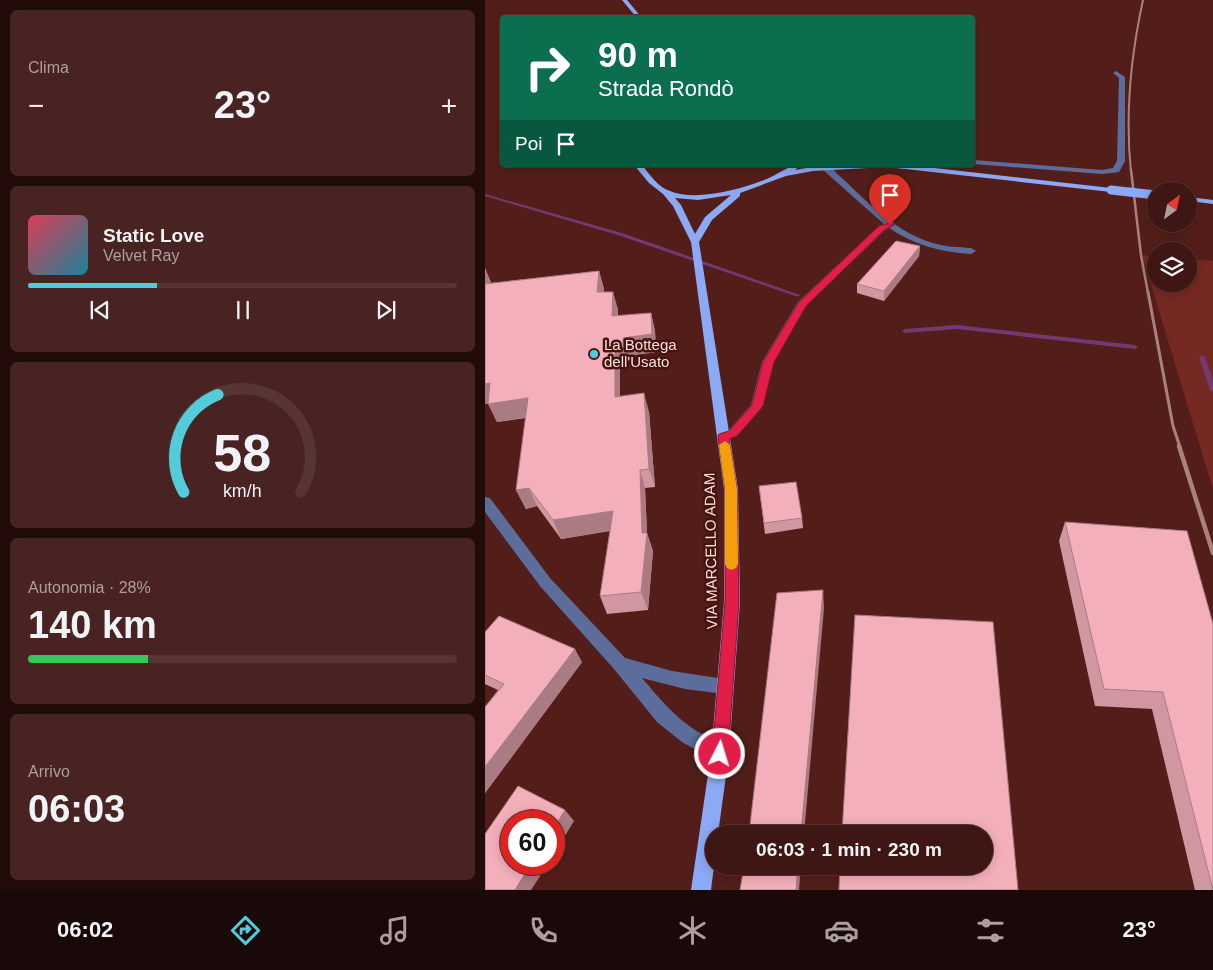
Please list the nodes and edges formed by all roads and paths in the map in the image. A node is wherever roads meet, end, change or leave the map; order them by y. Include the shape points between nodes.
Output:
1 (624, 0) edge
2 (637, 15) edge
3 (1116, 73) dead end
4 (975, 162) edge
5 (640, 167) edge
6 (794, 167) edge
7 (826, 167) edge
8 (832, 167) edge
9 (905, 167) edge
10 (779, 177) junction
11 (745, 188) junction
12 (667, 194) junction
13 (1147, 194) edge
14 (1197, 200) edge
15 (1213, 202) edge
16 (890, 225) junction
17 (695, 246) junction
18 (971, 252) dead end
19 (723, 436) junction
20 (485, 502) edge
21 (620, 664) junction
22 (725, 686) junction
23 (720, 754) junction
24 (701, 890) edge

1 - 2 main road
3 - 4 street via 1122,76 1121,160 1116,170 1102,172
5 - 12 main road, VIA MARCELLO ADAM
6 - 10 main road
7 - 10 main road
8 - 16 street
9 - 13 main road, bridge
10 - 11 main road
11 - 12 main road via 706,197
11 - 17 main road via 713,213
12 - 17 main road, VIA MARCELLO ADAM via 677,205
14 - 15 main road
16 - 18 street via 925,245
16 - 19 street via 882,228 802,304 769,362 757,406 733,433
17 - 19 main road, VIA MARCELLO ADAM
19 - 22 main road, VIA MARCELLO ADAM via 731,489 732,583
20 - 21 street via 545,582
21 - 22 street via 697,684
21 - 23 street via 663,716 688,736
22 - 23 main road, VIA MARCELLO ADAM
23 - 24 main road, VIA MARCELLO ADAM

